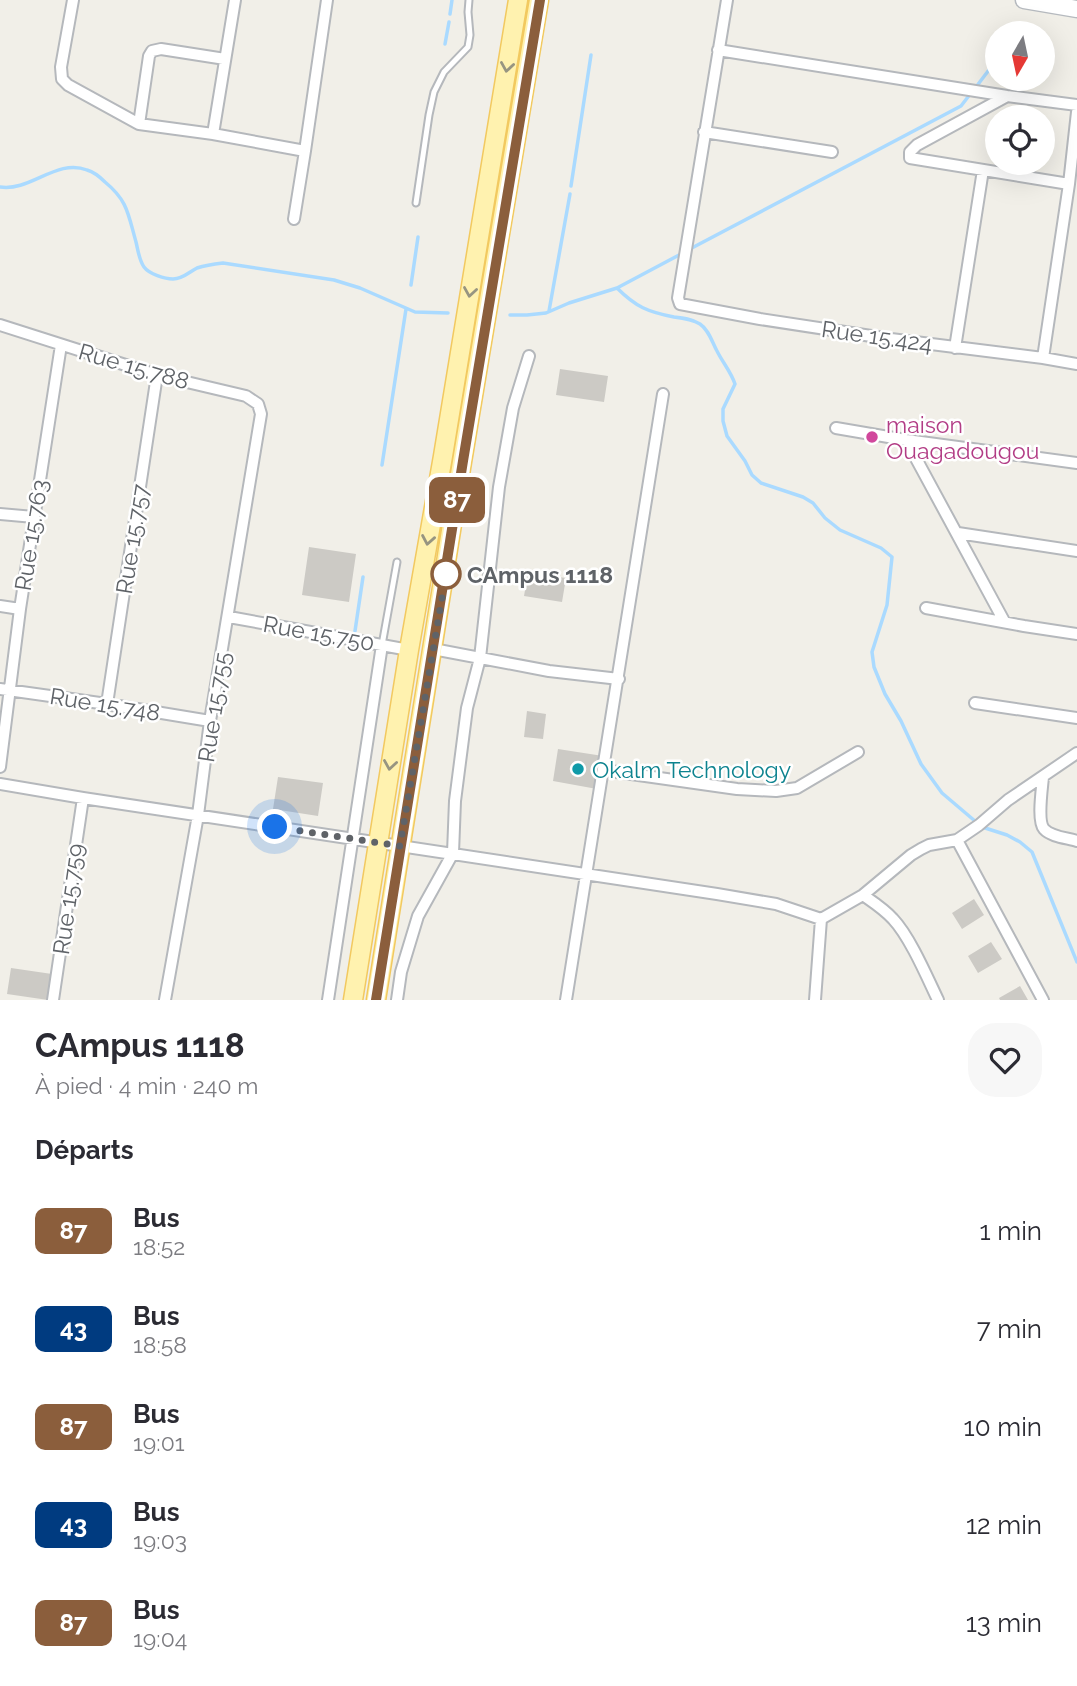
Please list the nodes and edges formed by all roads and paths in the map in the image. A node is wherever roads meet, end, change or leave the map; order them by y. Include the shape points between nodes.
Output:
1 (73, 0) edge
2 (235, 0) edge
3 (327, 0) edge
4 (469, 0) edge
5 (518, 0) edge
6 (540, 0) edge
7 (727, 0) edge
8 (1024, 0) edge
9 (1077, 9) edge
10 (718, 50) junction
11 (225, 59) junction
12 (1007, 96) junction
13 (1077, 105) edge
14 (1077, 112) edge
15 (139, 124) junction
16 (704, 132) junction
17 (213, 134) junction
18 (306, 151) junction
19 (832, 152) dead end
20 (983, 170) junction
21 (1069, 184) junction
22 (416, 203) dead end
23 (294, 219) dead end
24 (0, 326) edge
25 (61, 345) junction
26 (956, 348) junction
27 (529, 356) dead end
28 (1043, 358) junction
29 (1077, 364) edge
30 (157, 375) junction
31 (663, 394) dead end
32 (261, 414) joint
33 (836, 428) dead end
34 (906, 440) junction
35 (1077, 464) edge
36 (0, 514) edge
37 (34, 517) junction
38 (958, 533) junction
39 (1077, 551) edge
40 (397, 562) dead end
41 (0, 606) edge
42 (926, 608) dead end
43 (20, 610) junction
44 (229, 617) junction
45 (1004, 621) junction
46 (1077, 634) edge
47 (382, 645) junction
48 (433, 649) junction
49 (409, 650) junction
50 (480, 658) junction
51 (619, 679) junction
52 (5, 689) edge
53 (975, 703) dead end
54 (107, 704) junction
55 (1077, 718) edge
56 (210, 720) junction
57 (858, 752) dead end
58 (1077, 753) edge
59 (0, 767) edge
60 (603, 770) junction
61 (1043, 778) junction
62 (0, 784) edge
63 (83, 798) junction
64 (198, 815) junction
65 (352, 838) junction
66 (957, 840) junction
67 (1077, 841) edge
68 (377, 842) junction
69 (400, 846) junction
70 (453, 853) junction
71 (587, 874) junction
72 (863, 895) junction
73 (821, 919) junction
74 (53, 1000) edge
75 (165, 1000) edge
76 (328, 1000) edge
77 (352, 1000) edge
78 (376, 1000) edge
79 (397, 1000) edge
80 (566, 1000) edge
81 (814, 1000) edge
82 (938, 1000) edge
83 (1042, 1000) edge

1 - 15 street via 62,79
2 - 11 street
3 - 18 street
4 - 22 lane via 468,47 444,72 434,92
5 -> 49 main road
6 - 48 main road
7 - 10 street
8 - 9 main road
10 - 12 street
10 - 16 street
11 - 15 street via 152,51
11 - 17 street
12 - 13 street
12 - 20 street via 917,145 909,155 911,159
14 - 21 street
15 - 17 street
16 - 19 street
16 - 26 street, Rue 15.424 via 679,303
17 - 18 street
18 - 23 street
20 - 21 street
20 - 26 street
21 - 28 street
24 - 25 street, Rue 15.788
25 - 30 street, Rue 15.788
25 - 37 street, Rue 15.763
26 - 28 street, Rue 15.424
27 - 50 street via 513,408 499,487
28 - 29 street, Rue 15.424
30 - 32 street, Rue 15.788 via 246,396 258,404
30 - 54 street, Rue 15.757
31 - 51 street
32 - 44 street, Rue 15.755
33 - 34 street
34 - 35 street
34 - 38 street
36 - 37 street
37 - 43 street, Rue 15.763
38 - 39 street
38 - 45 street
40 - 47 lane
41 - 43 street
42 - 45 street
43 - 52 street, Rue 15.763
44 - 47 street, Rue 15.750
44 - 56 street, Rue 15.755
45 - 46 street
47 - 49 street, Rue 15.750
47 - 65 street
48 - 50 street
48 - 69 main road
49 -> 68 main road
50 - 51 street
50 - 70 street via 467,708
51 - 60 street
52 - 54 street, Rue 15.748
52 - 59 street, Rue 15.763
53 - 55 street
54 - 56 street, Rue 15.748
56 - 64 street, Rue 15.755
57 - 60 street via 797,788 776,791
58 - 61 street
60 - 71 street
61 - 66 street
61 - 67 street via 1043,828
62 - 63 street
63 - 64 street
63 - 74 street, Rue 15.759
64 - 65 street
64 - 75 street, Rue 15.755
65 - 68 street
65 - 76 street
66 - 72 street via 921,849
66 - 83 street
68 - 69 street
68 - 77 main road
69 - 70 street
69 - 78 main road
70 - 71 street
70 - 79 street via 418,916
71 - 73 street via 776,904
71 - 80 street
72 - 73 street
72 - 82 street via 895,921
73 - 81 street

